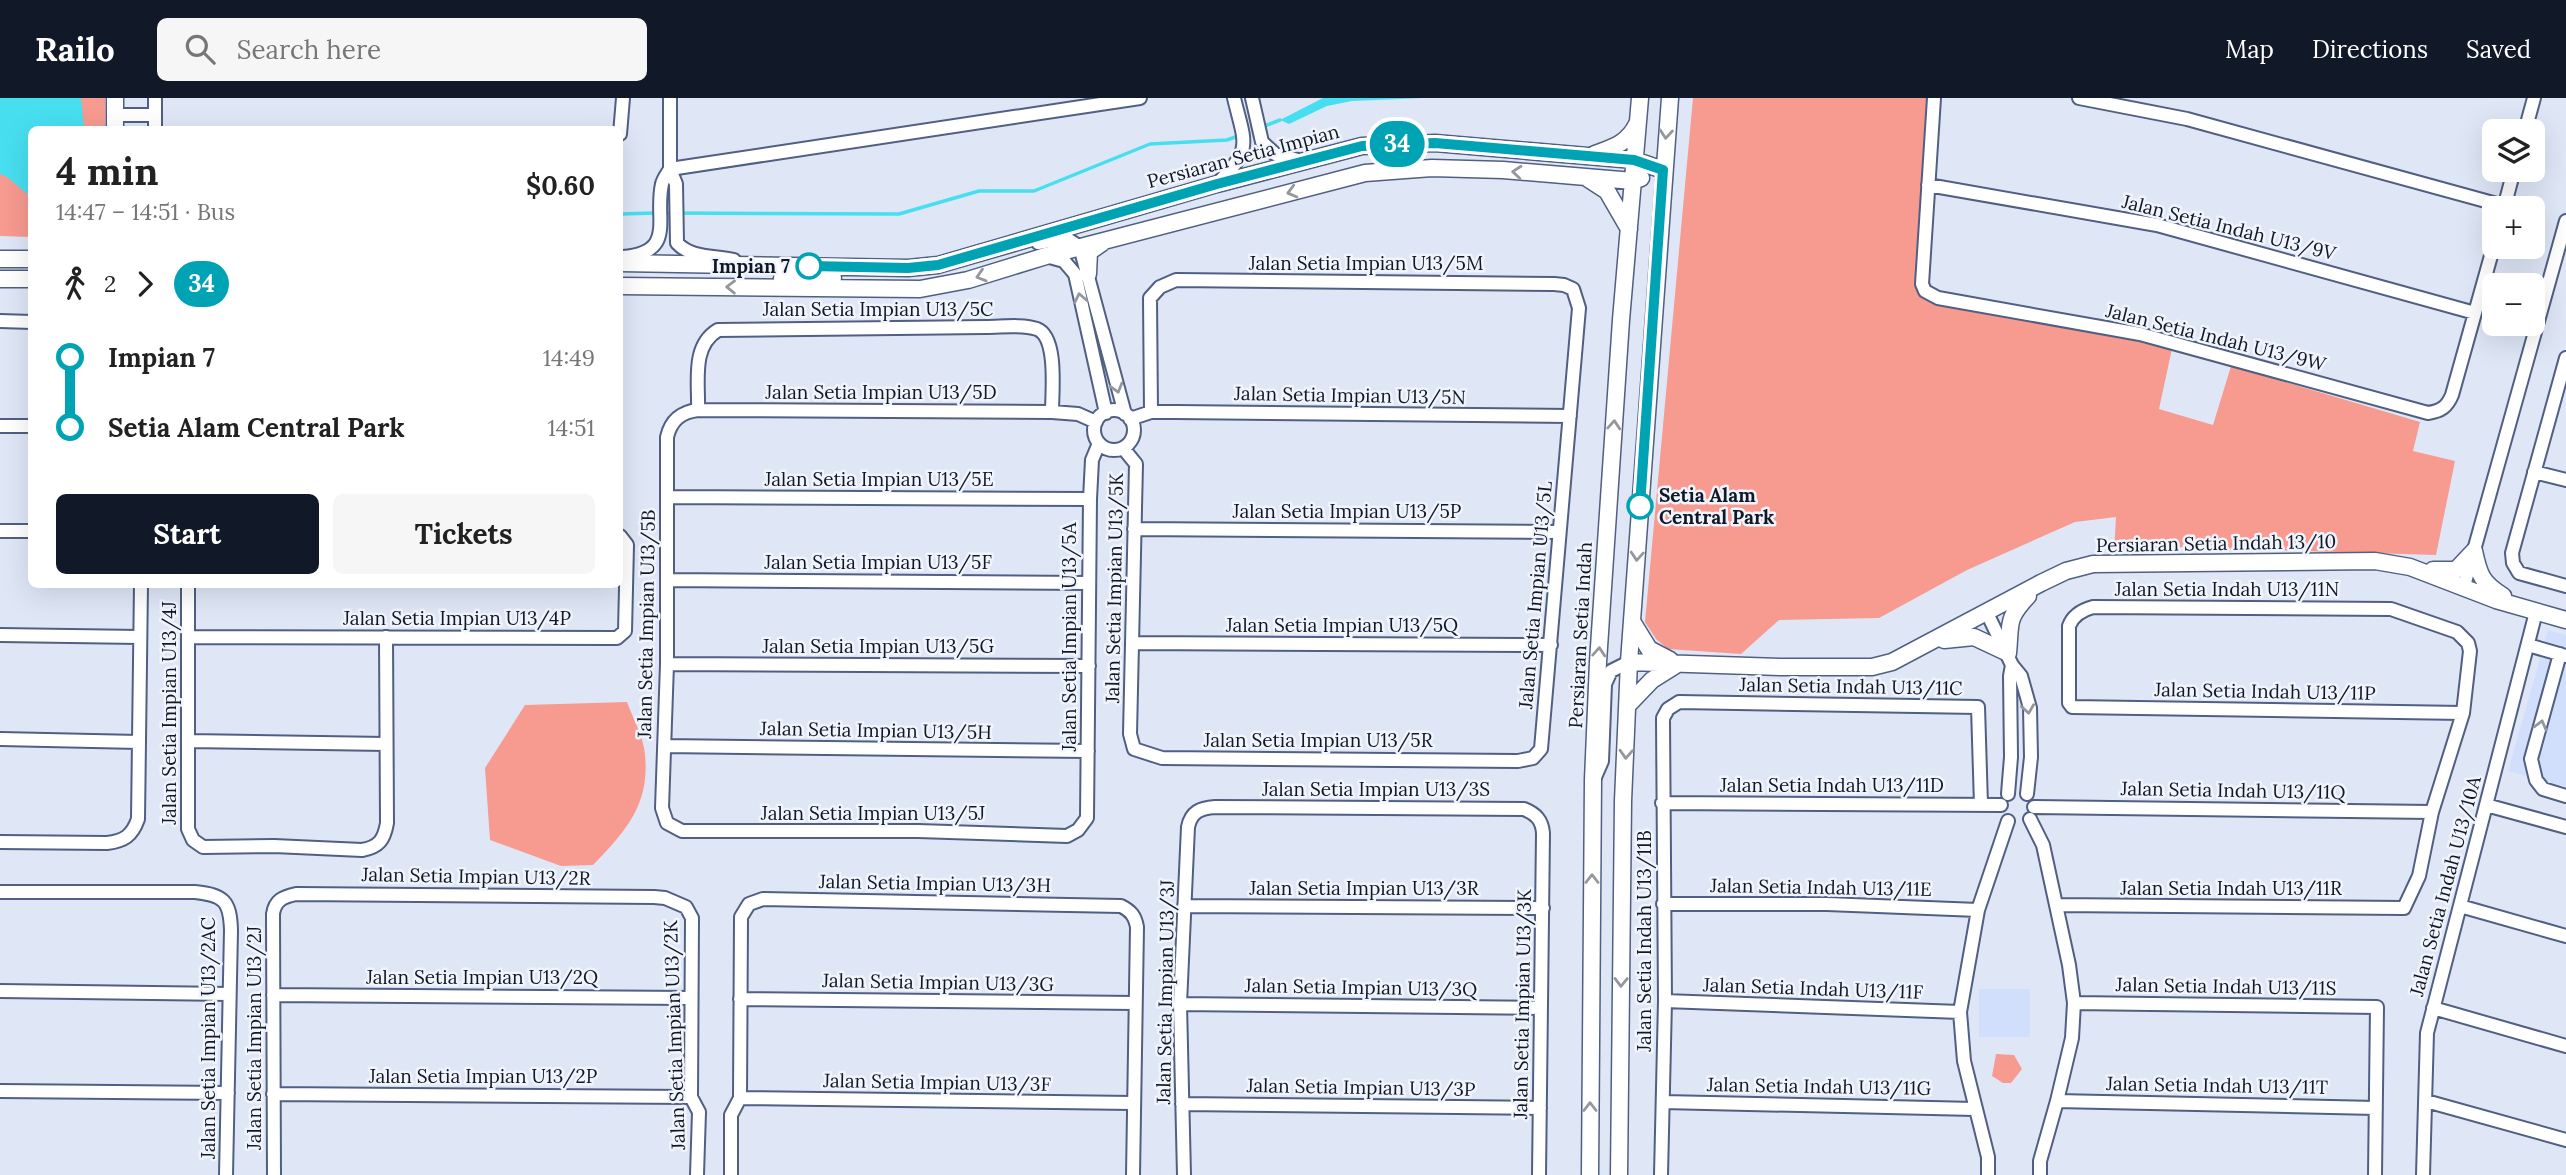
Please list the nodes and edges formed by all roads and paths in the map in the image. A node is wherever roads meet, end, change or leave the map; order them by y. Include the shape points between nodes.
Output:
1 (115, 98) edge
2 (155, 98) edge
3 (623, 98) edge
4 (670, 98) edge
5 (1140, 98) edge
6 (1234, 98) edge
7 (1640, 98) edge
8 (1670, 98) edge
9 (1934, 98) edge
10 (2079, 98) edge
11 (2530, 99) edge
12 (1253, 103) edge
13 (155, 115) junction
14 (2527, 119) edge
15 (115, 122) edge
16 (1638, 122) junction
17 (155, 126) edge
18 (621, 126) edge
19 (1586, 157) junction
20 (1634, 160) junction
21 (1302, 161) junction
22 (670, 169) junction
23 (1663, 170) junction
24 (1585, 177) junction
25 (1633, 181) junction
26 (1217, 184) junction
27 (1928, 185) junction
28 (2482, 201) edge
29 (2566, 220) edge
30 (1629, 229) junction
31 (1107, 240) junction
32 (1080, 247) junction
33 (1046, 256) junction
34 (623, 257) edge
35 (969, 258) junction
36 (0, 259) edge
37 (28, 259) edge
38 (2490, 259) edge
39 (623, 263) edge
40 (758, 266) junction
41 (776, 266) junction
42 (1088, 274) junction
43 (0, 279) edge
44 (28, 279) edge
45 (623, 286) edge
46 (862, 289) junction
47 (2475, 313) junction
48 (0, 321) edge
49 (1098, 321) junction
50 (28, 322) edge
51 (1085, 326) junction
52 (2566, 358) edge
53 (2564, 374) edge
54 (698, 410) junction
55 (1052, 412) junction
56 (1151, 412) junction
57 (1570, 416) junction
58 (1101, 417) junction
59 (1128, 417) junction
60 (670, 425) joint
61 (0, 426) edge
62 (28, 426) edge
63 (1098, 443) junction
64 (1123, 448) junction
65 (2534, 472) junction
66 (2566, 480) edge
67 (667, 497) junction
68 (1090, 499) junction
69 (1135, 529) junction
70 (0, 531) edge
71 (28, 531) edge
72 (1559, 532) junction
73 (623, 540) edge
74 (2474, 551) junction
75 (2410, 567) junction
76 (667, 580) junction
77 (1089, 583) junction
78 (2041, 583) junction
79 (2464, 586) junction
80 (2566, 586) edge
81 (141, 588) edge
82 (188, 588) edge
83 (2531, 611) junction
84 (1987, 613) junction
85 (2566, 620) edge
86 (1632, 621) junction
87 (0, 635) edge
88 (140, 637) junction
89 (188, 637) junction
90 (386, 637) junction
91 (1931, 642) junction
92 (1132, 643) junction
93 (1551, 645) junction
94 (2528, 645) junction
95 (2563, 655) edge
96 (2010, 659) junction
97 (1629, 662) junction
98 (667, 664) junction
99 (1679, 664) junction
100 (1089, 666) junction
101 (2069, 703) joint
102 (1628, 705) junction
103 (1668, 709) joint
104 (2463, 713) junction
105 (1130, 734) joint
106 (0, 739) edge
107 (188, 741) junction
108 (139, 742) junction
109 (386, 744) junction
110 (664, 746) junction
111 (1088, 751) junction
112 (1518, 761) joint
113 (1593, 780) junction
114 (2027, 794) junction
115 (2566, 796) edge
116 (2005, 800) junction
117 (1662, 803) junction
118 (1981, 805) junction
119 (2486, 805) junction
120 (1195, 812) joint
121 (2432, 812) junction
122 (2032, 813) junction
123 (2008, 821) junction
124 (667, 823) joint
125 (2566, 827) edge
126 (1078, 830) joint
127 (1544, 833) joint
128 (0, 842) edge
129 (0, 892) edge
130 (676, 901) joint
131 (278, 902) joint
132 (1663, 904) junction
133 (2057, 905) junction
134 (1184, 906) junction
135 (2460, 906) junction
136 (1542, 908) junction
137 (1978, 910) junction
138 (2566, 936) edge
139 (0, 991) edge
140 (229, 994) junction
141 (273, 995) junction
142 (691, 998) junction
143 (740, 999) junction
144 (1665, 1001) junction
145 (1135, 1003) junction
146 (2074, 1003) junction
147 (1180, 1004) junction
148 (1541, 1008) junction
149 (2433, 1008) junction
150 (1960, 1012) junction
151 (2566, 1046) edge
152 (0, 1091) edge
153 (228, 1093) junction
154 (273, 1094) junction
155 (691, 1097) junction
156 (740, 1098) junction
157 (2057, 1101) junction
158 (2426, 1101) junction
159 (1663, 1102) junction
160 (1133, 1103) junction
161 (1182, 1104) junction
162 (1540, 1108) junction
163 (2375, 1108) junction
164 (1975, 1109) junction
165 (2566, 1140) edge
166 (226, 1175) edge
167 (274, 1175) edge
168 (697, 1175) edge
169 (731, 1175) edge
170 (1133, 1175) edge
171 (1184, 1175) edge
172 (1539, 1175) edge
173 (1590, 1175) edge
174 (1619, 1175) edge
175 (1661, 1175) edge
176 (1988, 1175) edge
177 (2040, 1175) edge
178 (2375, 1175) edge
179 (2423, 1175) edge

1 - 15 street
2 - 13 street
3 - 18 street
4 - 22 street
5 - 22 street
6 - 26 street via 1245,145 1238,163
7 - 16 street, Persiaran Setia Indah
8 -> 23 street
9 - 27 street
10 - 28 street via 2187,119
11 - 14 street
12 - 21 street via 1262,142 1275,154
13 - 15 street
13 - 17 street
16 - 19 street via 1631,137 1618,146
16 - 20 street, Persiaran Setia Indah
19 - 20 street, Persiaran Setia Impian
19 - 21 street, Persiaran Setia Impian via 1435,143 1362,146
20 - 23 street, Persiaran Setia Impian
20 - 25 street, Persiaran Setia Indah
21 - 26 street, Persiaran Setia Impian
22 - 34 street via 662,183 661,235 639,256
22 - 40 street via 676,184 677,243 699,256
23 - 25 street
23 -> 86 street
24 - 25 street
24 - 30 street via 1607,191
24 -> 31 street via 1432,168 1365,173
25 - 30 street, Persiaran Setia Indah
26 - 35 street, Persiaran Setia Impian
27 - 47 street, Jalan Setia Indah U13/9V via 2157,225
27 - 47 street, Jalan Setia Indah U13/9W via 1922,284 1938,298 2140,334 2422,412 2448,405
29 - 74 street
113 -> 30 street, Persiaran Setia Indah
31 - 32 street
31 - 42 street via 1089,252
32 - 33 street
32 - 35 street via 1062,238
32 - 42 street
33 -> 46 street via 920,289
51 -> 33 street via 1075,274 1070,266
35 - 41 street, Persiaran Setia Impian via 908,268
36 - 37 street
38 - 47 street
39 - 40 street, Persiaran Setia Impian
40 - 41 street, Persiaran Setia Impian
41 - 46 street via 769,276 835,278
42 - 49 street
43 - 44 street
46 -> 45 street
48 - 50 street
49 - 51 street
49 -> 59 street
51 - 58 street
52 - 53 street
53 - 65 street
54 - 55 street, Jalan Setia Impian U13/5D
54 - 55 street, Jalan Setia Impian U13/5C via 699,357 708,336 718,330 1029,327 1044,333 1051,344
54 - 60 street, Jalan Setia Impian U13/5D via 687,411
55 - 58 street, Jalan Setia Impian U13/5D
56 - 57 street, Jalan Setia Impian U13/5N
56 - 57 street, Jalan Setia Impian U13/5M via 1150,298 1176,280 1564,285 1573,289 1579,308
56 - 59 street, Jalan Setia Impian U13/5N
57 - 72 street, Jalan Setia Impian U13/5L
58 - 59 street via 1119,411
58 - 63 street via 1094,433
59 - 64 street via 1132,439
60 - 67 street, Jalan Setia Impian U13/5B
61 - 62 street
63 - 64 street via 1110,450
63 - 68 street, Jalan Setia Impian U13/5A via 1092,460
64 - 69 street, Jalan Setia Impian U13/5K via 1136,464
65 - 66 street
65 - 80 street via 2513,564 2519,573
67 - 68 street, Jalan Setia Impian U13/5E
67 - 76 street, Jalan Setia Impian U13/5B
68 - 77 street, Jalan Setia Impian U13/5A
69 - 72 street, Jalan Setia Impian U13/5P
69 - 92 street, Jalan Setia Impian U13/5K
70 - 71 street
72 - 93 street, Jalan Setia Impian U13/5L
73 - 90 street, Jalan Setia Impian U13/4P via 627,545 625,631 617,638
74 - 75 street via 2456,570
74 - 79 street
74 - 83 street via 2483,582
75 - 78 street, Persiaran Setia Indah 13/10 via 2375,561 2093,564
75 - 79 street, Persiaran Setia Indah 13/10
76 - 77 street, Jalan Setia Impian U13/5F
76 - 98 street, Jalan Setia Impian U13/5B
77 - 100 street, Jalan Setia Impian U13/5A
78 - 84 street, Persiaran Setia Indah 13/10
78 - 96 street via 2013,612
79 - 83 street, Persiaran Setia Indah 13/10
81 - 88 street
82 - 89 street, Jalan Setia Impian U13/4J
83 - 85 street, Persiaran Setia Indah 13/10
83 - 94 street, Jalan Setia Indah U13/10A
84 - 91 street, Persiaran Setia Indah 13/10
84 - 96 street
86 - 97 street
86 - 99 street via 1649,649
87 - 88 street
88 - 108 street
89 - 90 street, Jalan Setia Impian U13/4P
89 - 107 street, Jalan Setia Impian U13/4J
90 - 109 street
91 - 96 street via 1973,637
91 - 99 street, Persiaran Setia Indah 13/10 via 1872,667
92 - 93 street, Jalan Setia Impian U13/5Q
92 - 105 street, Jalan Setia Impian U13/5K
93 - 112 street, Jalan Setia Impian U13/5L via 1541,749 1533,758
94 - 95 street
94 - 119 street, Jalan Setia Indah U13/10A
115 -> 95 street via 2543,789 2531,759
96 -> 114 street via 2021,676 2029,709
96 - 116 street via 2011,757
97 - 99 street, Persiaran Setia Indah 13/10
97 - 102 street
97 - 113 street via 1611,671 1605,684 1602,761
98 - 100 street, Jalan Setia Impian U13/5G
98 - 110 street, Jalan Setia Impian U13/5B
99 - 102 street via 1652,680
100 - 111 street, Jalan Setia Impian U13/5A
101 - 104 street, Jalan Setia Indah U13/11P via 2072,707
101 - 104 street, Jalan Setia Indah U13/11N via 2069,626 2072,619 2093,607 2391,609 2464,636 2470,651
102 -> 174 street
103 - 117 street, Jalan Setia Indah U13/11B via 1663,718
103 - 118 street, Jalan Setia Indah U13/11C via 1679,702 1978,707
104 - 121 street
105 - 112 street, Jalan Setia Impian U13/5R via 1135,749 1162,758
106 - 108 street
107 - 109 street
107 - 109 street, Jalan Setia Impian U13/4J via 188,829 192,840 203,847 362,850 375,848 385,837
108 - 128 street via 138,820 123,841
110 - 111 street, Jalan Setia Impian U13/5H
110 - 124 street, Jalan Setia Impian U13/5B via 662,808
111 - 126 street, Jalan Setia Impian U13/5A via 1087,818
173 -> 113 street, Persiaran Setia Indah
114 - 116 street via 2018,791
114 - 122 street via 2033,800
116 - 118 street, Jalan Setia Indah U13/11D
116 - 123 street via 2002,815
117 - 118 street, Jalan Setia Indah U13/11D
117 - 132 street, Jalan Setia Indah U13/11B
119 - 125 street
119 - 135 street, Jalan Setia Indah U13/10A
120 - 127 street, Jalan Setia Impian U13/3S via 1215,807 1524,809 1540,819
120 - 134 street, Jalan Setia Impian U13/3J via 1188,827
121 - 122 street, Jalan Setia Indah U13/11Q
121 - 133 street, Jalan Setia Indah U13/11R via 2419,876 2404,908
122 - 123 street via 2021,824
122 - 133 street
123 - 137 street
124 - 126 street, Jalan Setia Impian U13/5J via 682,831 1067,836
127 - 136 street, Jalan Setia Impian U13/3K
129 - 140 street, Jalan Setia Impian U13/2AC via 195,892 225,902 230,911
130 - 131 street, Jalan Setia Impian U13/2R via 654,897 296,894
130 - 142 street, Jalan Setia Impian U13/2K via 687,906 692,918
131 - 141 street, Jalan Setia Impian U13/2J via 273,914
132 - 137 street, Jalan Setia Indah U13/11E
132 - 144 street, Jalan Setia Indah U13/11B
133 - 146 street
134 - 136 street, Jalan Setia Impian U13/3R
134 - 147 street, Jalan Setia Impian U13/3J
135 - 138 street
135 - 149 street, Jalan Setia Indah U13/10A
136 - 148 street, Jalan Setia Impian U13/3K
137 - 150 street
139 - 140 street
140 - 153 street, Jalan Setia Impian U13/2AC
141 - 142 street, Jalan Setia Impian U13/2Q
141 - 154 street, Jalan Setia Impian U13/2J
142 - 155 street, Jalan Setia Impian U13/2K
143 - 145 street, Jalan Setia Impian U13/3G
143 - 145 street, Jalan Setia Impian U13/3H via 741,917 749,904 763,899 1121,906 1132,913 1137,927
143 - 156 street
144 - 150 street, Jalan Setia Indah U13/11F
144 - 159 street, Jalan Setia Indah U13/11B
145 - 160 street
146 - 157 street
146 - 163 street, Jalan Setia Indah U13/11S via 2377,1007
147 - 148 street, Jalan Setia Impian U13/3Q
147 - 161 street, Jalan Setia Impian U13/3J
148 - 162 street, Jalan Setia Impian U13/3K
149 - 151 street
149 - 158 street, Jalan Setia Indah U13/10A via 2427,1033
150 - 164 street via 1964,1061
152 - 153 street
153 - 166 street, Jalan Setia Impian U13/2AC
154 - 155 street, Jalan Setia Impian U13/2P
154 - 167 street, Jalan Setia Impian U13/2J
155 - 168 street, Jalan Setia Impian U13/2K via 699,1112
156 - 160 street, Jalan Setia Impian U13/3F
156 - 169 street via 731,1115
157 - 163 street, Jalan Setia Indah U13/11T
157 - 177 street
158 - 165 street
158 - 179 street, Jalan Setia Indah U13/10A
159 - 164 street, Jalan Setia Indah U13/11G
159 - 175 street, Jalan Setia Indah U13/11B
160 - 170 street
161 - 162 street, Jalan Setia Impian U13/3P
161 - 171 street, Jalan Setia Impian U13/3J
162 - 172 street, Jalan Setia Impian U13/3K
163 - 178 street
164 - 176 street

